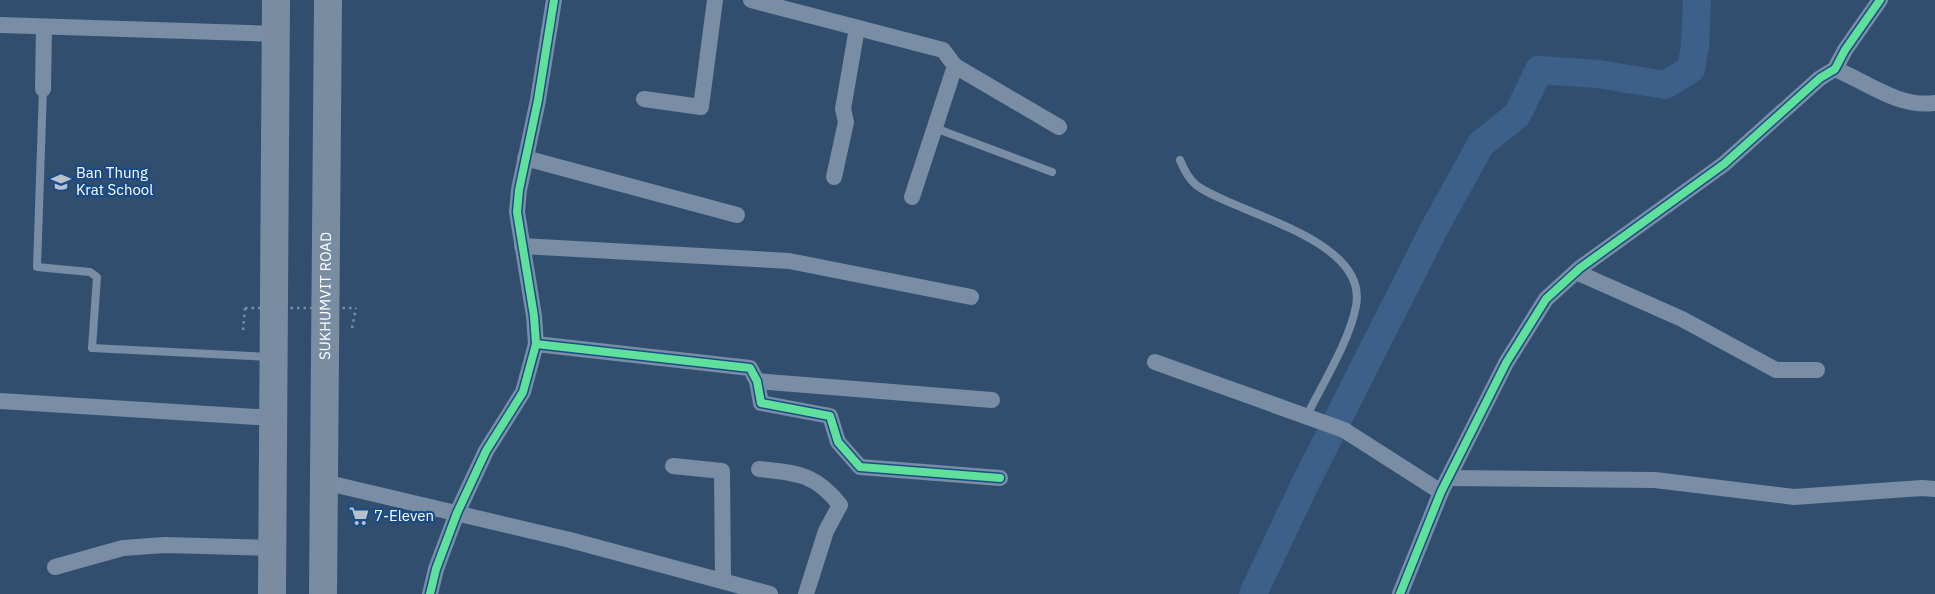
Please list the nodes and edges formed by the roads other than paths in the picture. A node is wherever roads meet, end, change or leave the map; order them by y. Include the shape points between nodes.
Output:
1 (276, 0) edge
2 (328, 0) edge
3 (554, 0) edge
4 (715, 0) edge
5 (751, 0) edge
6 (1880, 0) edge
7 (0, 25) edge
8 (44, 27) junction
9 (857, 28) junction
10 (276, 34) junction
11 (955, 66) junction
12 (1835, 69) junction
13 (43, 89) joint
14 (644, 99) dead end
15 (1935, 103) edge
16 (1059, 126) dead end
17 (933, 127) junction
18 (525, 158) junction
19 (1180, 160) dead end
20 (1052, 172) dead end
21 (834, 177) dead end
22 (912, 197) dead end
23 (737, 215) dead end
24 (522, 246) junction
25 (1576, 272) junction
26 (971, 297) dead end
27 (536, 344) junction
28 (274, 358) junction
29 (1155, 362) dead end
30 (1817, 370) dead end
31 (757, 381) junction
32 (992, 400) dead end
33 (0, 401) edge
34 (1306, 417) junction
35 (273, 418) junction
36 (673, 466) dead end
37 (759, 468) dead end
38 (1000, 478) dead end
39 (324, 482) junction
40 (1445, 485) junction
41 (1935, 490) edge
42 (457, 513) junction
43 (272, 548) junction
44 (55, 567) dead end
45 (723, 581) junction
46 (272, 594) edge
47 (323, 594) edge
48 (430, 594) edge
49 (770, 594) edge
50 (806, 594) edge
51 (1400, 594) edge

1 - 10 highway
2 - 39 highway, SUKHUMVIT ROAD
3 - 18 street
4 - 14 street via 701,107
5 - 9 street
6 - 12 street
7 - 8 street
8 - 10 street
8 - 13 street
9 - 11 street via 943,50
9 - 21 street via 843,109 846,122
10 - 28 highway
11 - 16 street
11 - 17 street
12 - 15 street via 1895,99
12 - 25 street via 1820,78 1724,164
13 - 28 lane via 37,268 90,272 97,277 92,348
17 - 20 lane
17 - 22 street
18 - 23 street
18 - 24 street via 517,212
19 - 34 lane via 1195,184 1318,244 1336,256 1352,279 1357,304 1351,324
24 - 26 street via 789,261
24 - 27 street
25 - 30 street via 1682,320 1776,370
25 - 40 street via 1546,299 1506,362
27 - 31 street via 750,368
27 - 42 street via 524,392 486,451
28 - 35 highway
29 - 34 street
31 - 32 street
31 - 38 street via 761,403 830,416 838,442 860,467
33 - 35 street
34 - 40 street via 1344,430
35 - 43 highway
36 - 45 street via 722,471
37 - 50 street via 799,473 827,488 840,505 826,531
39 - 42 street
39 - 47 highway, SUKHUMVIT ROAD
40 - 41 street via 1654,480 1794,497 1922,488
40 - 51 street
42 - 45 street
42 - 48 street
43 - 44 street via 165,545 123,548
43 - 46 highway
45 - 49 street

